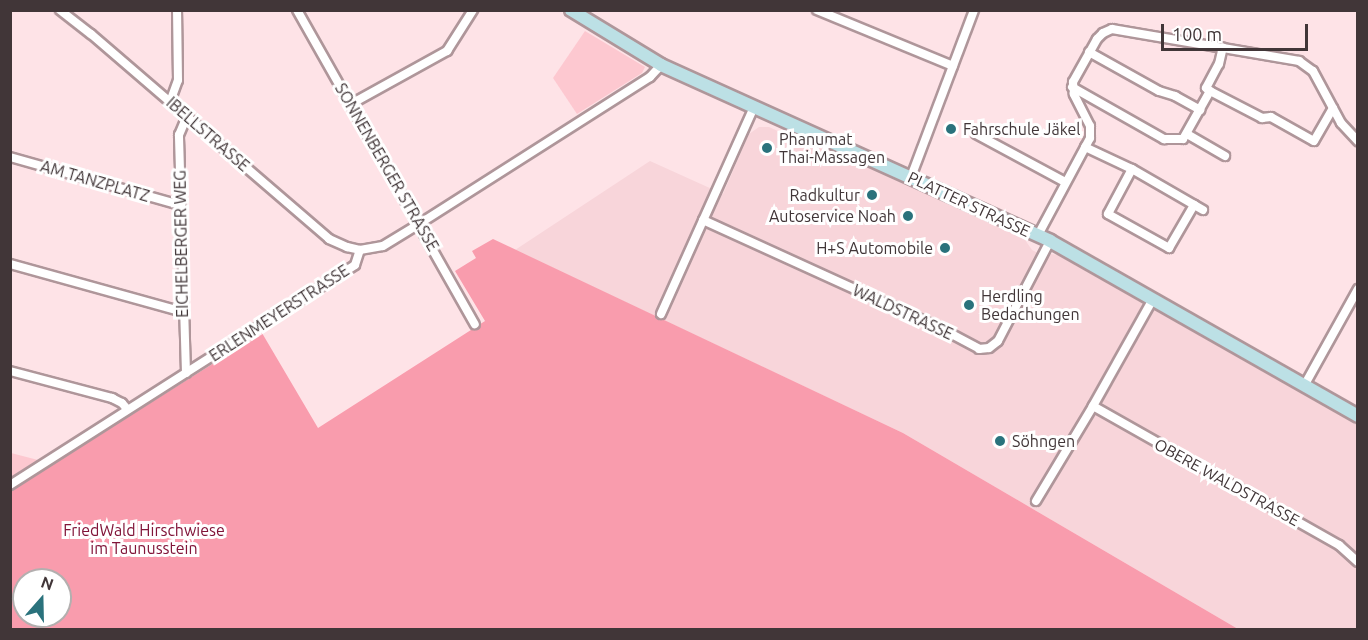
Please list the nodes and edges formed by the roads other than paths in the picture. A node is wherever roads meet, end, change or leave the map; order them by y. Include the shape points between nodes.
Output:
1 (60, 10) edge
2 (177, 10) edge
3 (297, 10) edge
4 (474, 10) edge
5 (571, 10) edge
6 (817, 10) edge
7 (974, 10) edge
8 (1223, 47) junction
9 (1089, 52) junction
10 (661, 65) junction
11 (953, 66) junction
12 (1072, 87) junction
13 (1210, 91) junction
14 (170, 102) junction
15 (351, 104) junction
16 (754, 107) junction
17 (1333, 108) junction
18 (1200, 110) junction
19 (187, 116) junction
20 (976, 134) dead end
21 (1186, 134) junction
22 (1358, 141) edge
23 (1085, 147) junction
24 (1225, 156) dead end
25 (10, 158) edge
26 (1131, 169) junction
27 (911, 177) junction
28 (1065, 182) junction
29 (180, 205) junction
30 (1194, 205) junction
31 (1203, 210) dead end
32 (703, 220) junction
33 (419, 224) junction
34 (1038, 235) junction
35 (1050, 241) junction
36 (360, 250) junction
37 (10, 264) edge
38 (1358, 289) edge
39 (1153, 299) junction
40 (183, 312) junction
41 (661, 314) dead end
42 (476, 324) dead end
43 (10, 371) edge
44 (186, 373) junction
45 (1304, 386) junction
46 (1093, 406) junction
47 (127, 409) junction
48 (1358, 416) edge
49 (10, 485) edge
50 (1036, 501) dead end
51 (1358, 562) edge

1 - 14 street, IBELLSTRASSE
2 - 14 street via 178,80
3 - 15 street, SONNENBERGER STRASSE
4 - 15 street via 447,51
5 - 10 main road, PLATTER STRASSE
6 - 11 street
7 - 11 street
8 - 9 street via 1117,28 1103,33
8 - 13 street via 1206,88
8 - 17 street via 1299,61 1312,71
9 - 12 street
9 - 18 street via 1158,92 1175,96
10 - 16 main road, PLATTER STRASSE
10 - 33 street, ERLENMEYERSTRASSE via 650,77
11 - 27 street
12 - 21 street via 1164,139 1183,139
12 - 23 street via 1090,126
13 - 17 street via 1314,141
13 - 18 street
14 - 19 street, IBELLSTRASSE
15 - 33 street, SONNENBERGER STRASSE
16 - 27 main road, PLATTER STRASSE
16 - 32 street
17 - 22 street via 1348,133
18 - 21 street
19 - 29 street, EICHELBERGER WEG via 178,135
19 - 36 street, IBELLSTRASSE via 330,239
20 - 28 street
21 - 24 street
23 - 26 street
23 - 28 street
25 - 29 street, AM TANZPLATZ
26 - 30 street
26 - 30 street via 1108,214 1169,248
27 - 34 main road, PLATTER STRASSE
28 - 34 street
29 - 40 street, EICHELBERGER WEG
30 - 31 street
32 - 35 street, WALDSTRASSE via 944,330 979,350 998,341
32 - 41 street
33 - 36 street, ERLENMEYERSTRASSE via 383,246
33 - 42 street, SONNENBERGER STRASSE
34 - 35 main road, PLATTER STRASSE
35 - 39 main road, PLATTER STRASSE
36 - 44 street, ERLENMEYERSTRASSE via 355,265
37 - 40 street
38 - 45 street
39 - 45 main road, PLATTER STRASSE
39 - 46 street
40 - 44 street, EICHELBERGER WEG
43 - 47 street via 112,398
44 - 47 street, ERLENMEYERSTRASSE
45 - 48 main road, PLATTER STRASSE
46 - 50 street
46 - 51 street, OBERE WALDSTRASSE via 1339,545
47 - 49 street, ERLENMEYERSTRASSE

